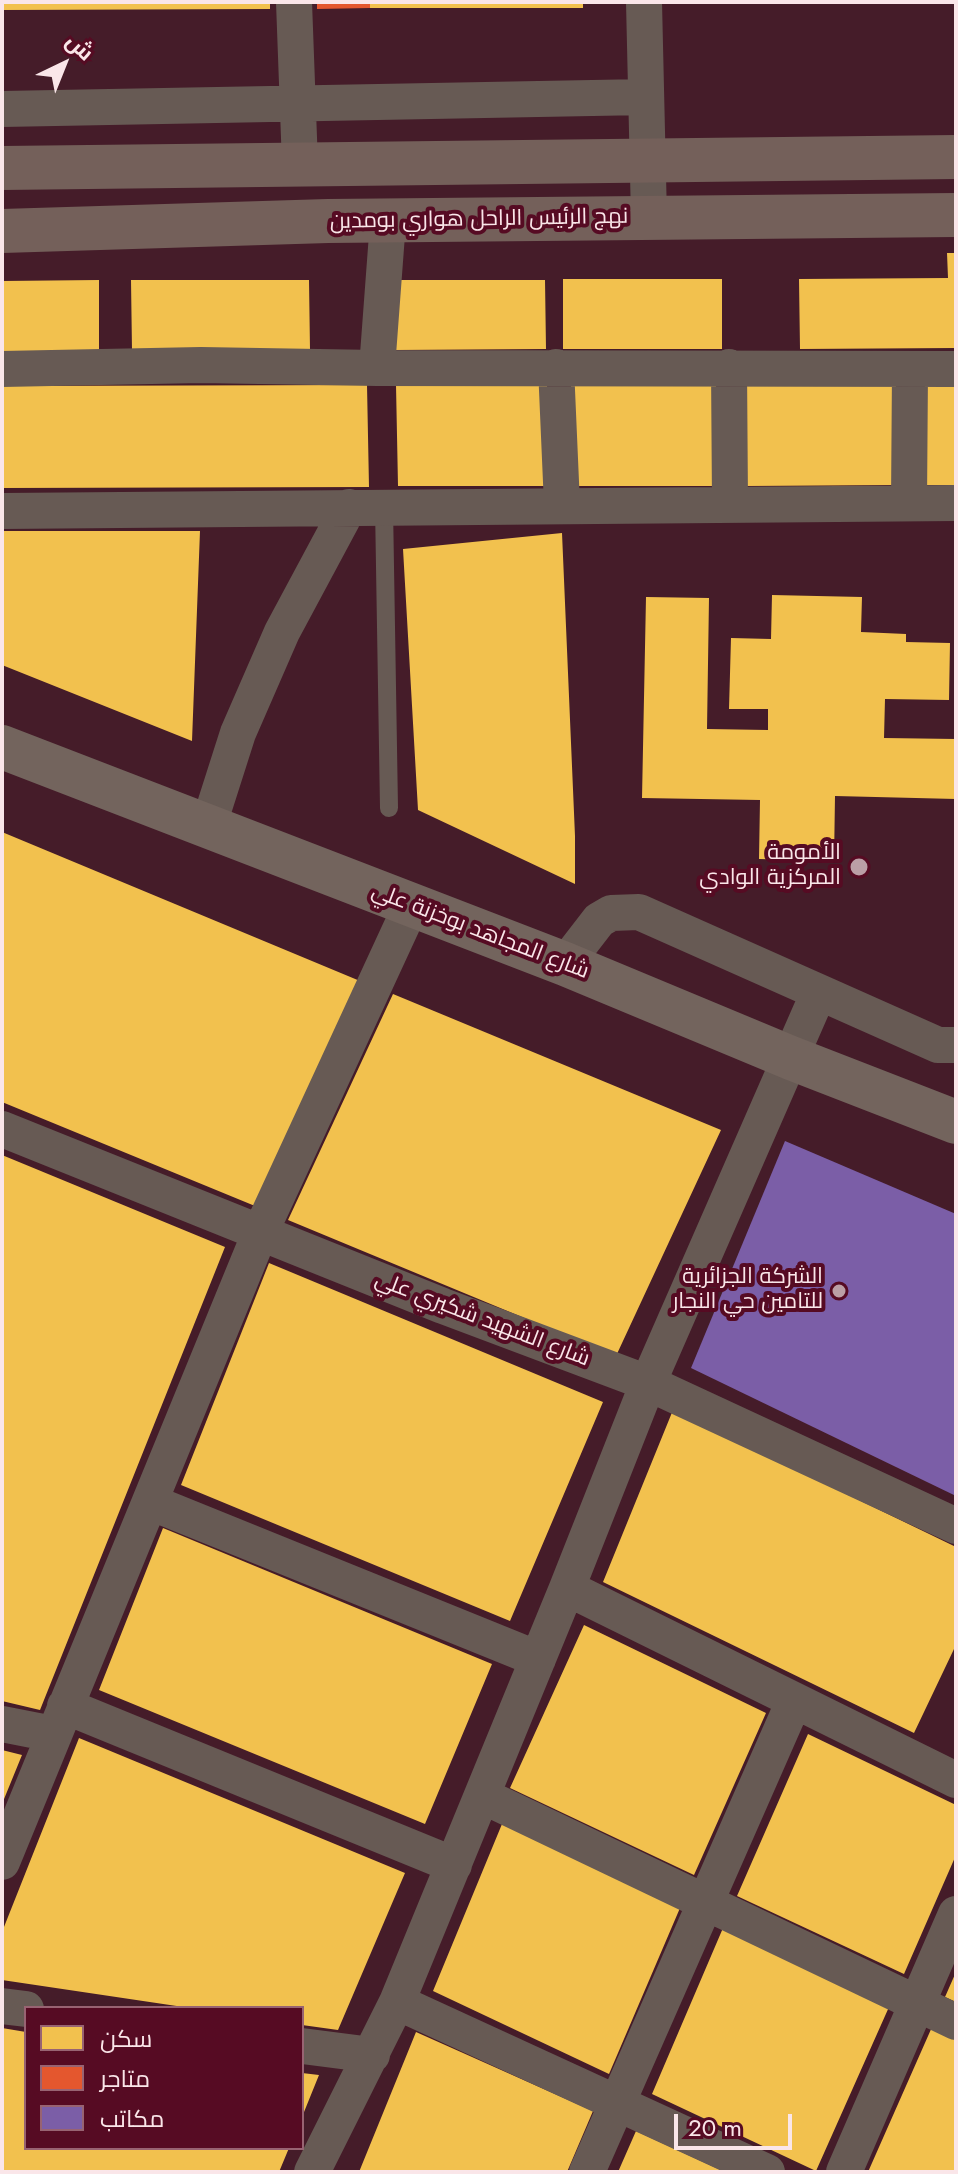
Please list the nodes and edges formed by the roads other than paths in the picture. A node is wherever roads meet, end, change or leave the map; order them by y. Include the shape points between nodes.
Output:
1 (294, 2) edge
2 (644, 2) edge
3 (646, 97) junction
4 (298, 104) junction
5 (2, 109) edge
6 (956, 157) edge
7 (648, 162) junction
8 (300, 165) junction
9 (2, 168) edge
10 (956, 215) edge
11 (649, 218) junction
12 (388, 221) junction
13 (2, 231) edge
14 (556, 367) junction
15 (729, 367) junction
16 (377, 368) junction
17 (2, 369) edge
18 (956, 369) edge
19 (910, 370) junction
20 (909, 502) junction
21 (730, 503) junction
22 (956, 503) edge
23 (562, 505) junction
24 (366, 507) junction
25 (2, 511) edge
26 (2, 747) edge
27 (389, 808) dead end
28 (208, 827) junction
29 (411, 906) junction
30 (565, 964) junction
31 (819, 992) junction
32 (956, 1045) edge
33 (791, 1058) junction
34 (956, 1122) edge
35 (2, 1129) edge
36 (260, 1233) junction
37 (648, 1383) junction
38 (150, 1502) junction
39 (956, 1526) edge
40 (567, 1588) junction
41 (538, 1659) junction
42 (794, 1701) junction
43 (59, 1720) junction
44 (2, 1724) edge
45 (956, 1780) edge
46 (483, 1796) junction
47 (2, 1862) edge
48 (454, 1865) junction
49 (707, 1902) junction
50 (956, 1914) edge
51 (397, 2002) junction
52 (917, 2004) junction
53 (2, 2006) edge
54 (24, 2009) edge
55 (956, 2022) edge
56 (304, 2046) edge
57 (372, 2055) junction
58 (617, 2103) junction
59 (312, 2172) edge
60 (587, 2172) edge
61 (767, 2172) edge
62 (844, 2172) edge

1 - 4 street
2 - 3 street
3 - 4 street
3 - 7 street
4 - 5 street
4 - 8 street
6 - 7 main road
7 - 8 main road
7 - 11 street
8 - 9 main road
10 - 11 main road, نهج الرئيس الراحل هواري بومدين
11 - 12 main road, نهج الرئيس الراحل هواري بومدين
12 - 13 main road, نهج الرئيس الراحل هواري بومدين
12 - 16 street
14 - 15 street
14 - 16 street
14 - 23 street
15 - 19 street
15 - 21 street
16 - 17 street
18 - 19 street
19 - 20 street
20 - 21 street
20 - 22 street
21 - 23 street
23 - 24 street
24 - 25 street
24 - 27 lane
24 - 28 street via 282,632 238,733
26 - 28 street, شارع المجاهد بوخزنة علي
28 - 29 street, شارع المجاهد بوخزنة علي
29 - 30 street, شارع المجاهد بوخزنة علي
29 - 36 street
30 - 31 street via 599,920 611,913 639,912
30 - 33 street, شارع المجاهد بوخزنة علي
31 - 32 street via 938,1045
31 - 33 street
33 - 34 street, شارع المجاهد بوخزنة علي
33 - 37 street
35 - 36 street, شارع الشهيد شكيري علي
36 - 37 street, شارع الشهيد شكيري علي
36 - 38 street
37 - 39 street, شارع الشهيد شكيري علي
37 - 40 street
38 - 41 street
38 - 43 street
40 - 41 street
40 - 42 street
41 - 46 street
42 - 45 street
42 - 49 street
43 - 44 street
43 - 47 street
43 - 48 street
46 - 48 street
46 - 49 street
48 - 51 street
49 - 52 street
49 - 58 street
50 - 52 street
51 - 57 street
51 - 58 street
52 - 55 street
52 - 62 street
53 - 54 street
56 - 57 street
57 - 59 street
58 - 60 street
58 - 61 street

